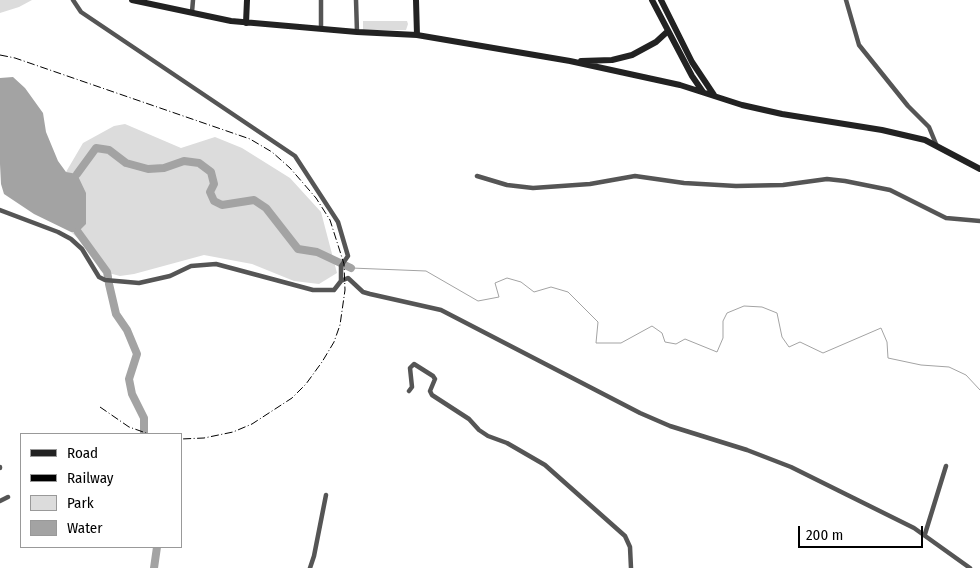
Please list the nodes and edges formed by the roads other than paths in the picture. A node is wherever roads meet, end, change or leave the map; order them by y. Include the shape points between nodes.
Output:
1 (73, 0) edge
2 (132, 0) edge
3 (193, 0) edge
4 (247, 0) edge
5 (321, 0) edge
6 (356, 0) edge
7 (416, 0) edge
8 (652, 0) edge
9 (661, 0) edge
10 (846, 0) edge
11 (147, 1) edge
12 (192, 12) junction
13 (246, 23) junction
14 (321, 30) junction
15 (668, 31) junction
16 (357, 32) junction
17 (417, 35) junction
18 (570, 62) junction
19 (703, 92) junction
20 (714, 95) junction
21 (936, 144) junction
22 (980, 168) edge
23 (477, 176) dead end
24 (0, 210) edge
25 (980, 221) edge
26 (341, 281) junction
27 (409, 391) dead end
28 (946, 466) dead end
29 (326, 494) dead end
30 (8, 497) dead end
31 (0, 501) edge
32 (925, 534) junction
33 (310, 568) edge
34 (631, 568) edge
35 (970, 568) edge

1 - 26 street via 81,12 295,156 338,222 348,256 341,266
2 - 11 main road
3 - 12 street
4 - 13 main road
5 - 14 street
6 - 16 street
7 - 17 main road
8 - 15 main road
9 - 20 main road via 692,62
10 - 21 street via 862,50 929,127
11 - 12 main road
12 - 13 main road
13 - 14 main road
14 - 16 main road
15 - 18 main road via 632,55 612,60
15 - 19 main road
16 - 17 main road
17 - 18 main road
18 - 19 main road
19 - 20 main road
20 - 21 main road via 782,114 882,130
21 - 22 main road
23 - 25 street via 507,185 533,188 590,184 635,176 736,186 827,179 890,190 946,218
24 - 26 street via 71,239 82,249 100,277 112,281 139,283 170,276 191,266 208,264 251,272 313,290 334,290
26 - 32 street via 348,278 363,292 451,314 499,342 670,426 791,468
27 - 34 street via 412,387 410,368 414,364 433,376 432,395 488,436 546,465 625,536 630,547
28 - 32 street
29 - 33 street
30 - 31 street
32 - 35 street

